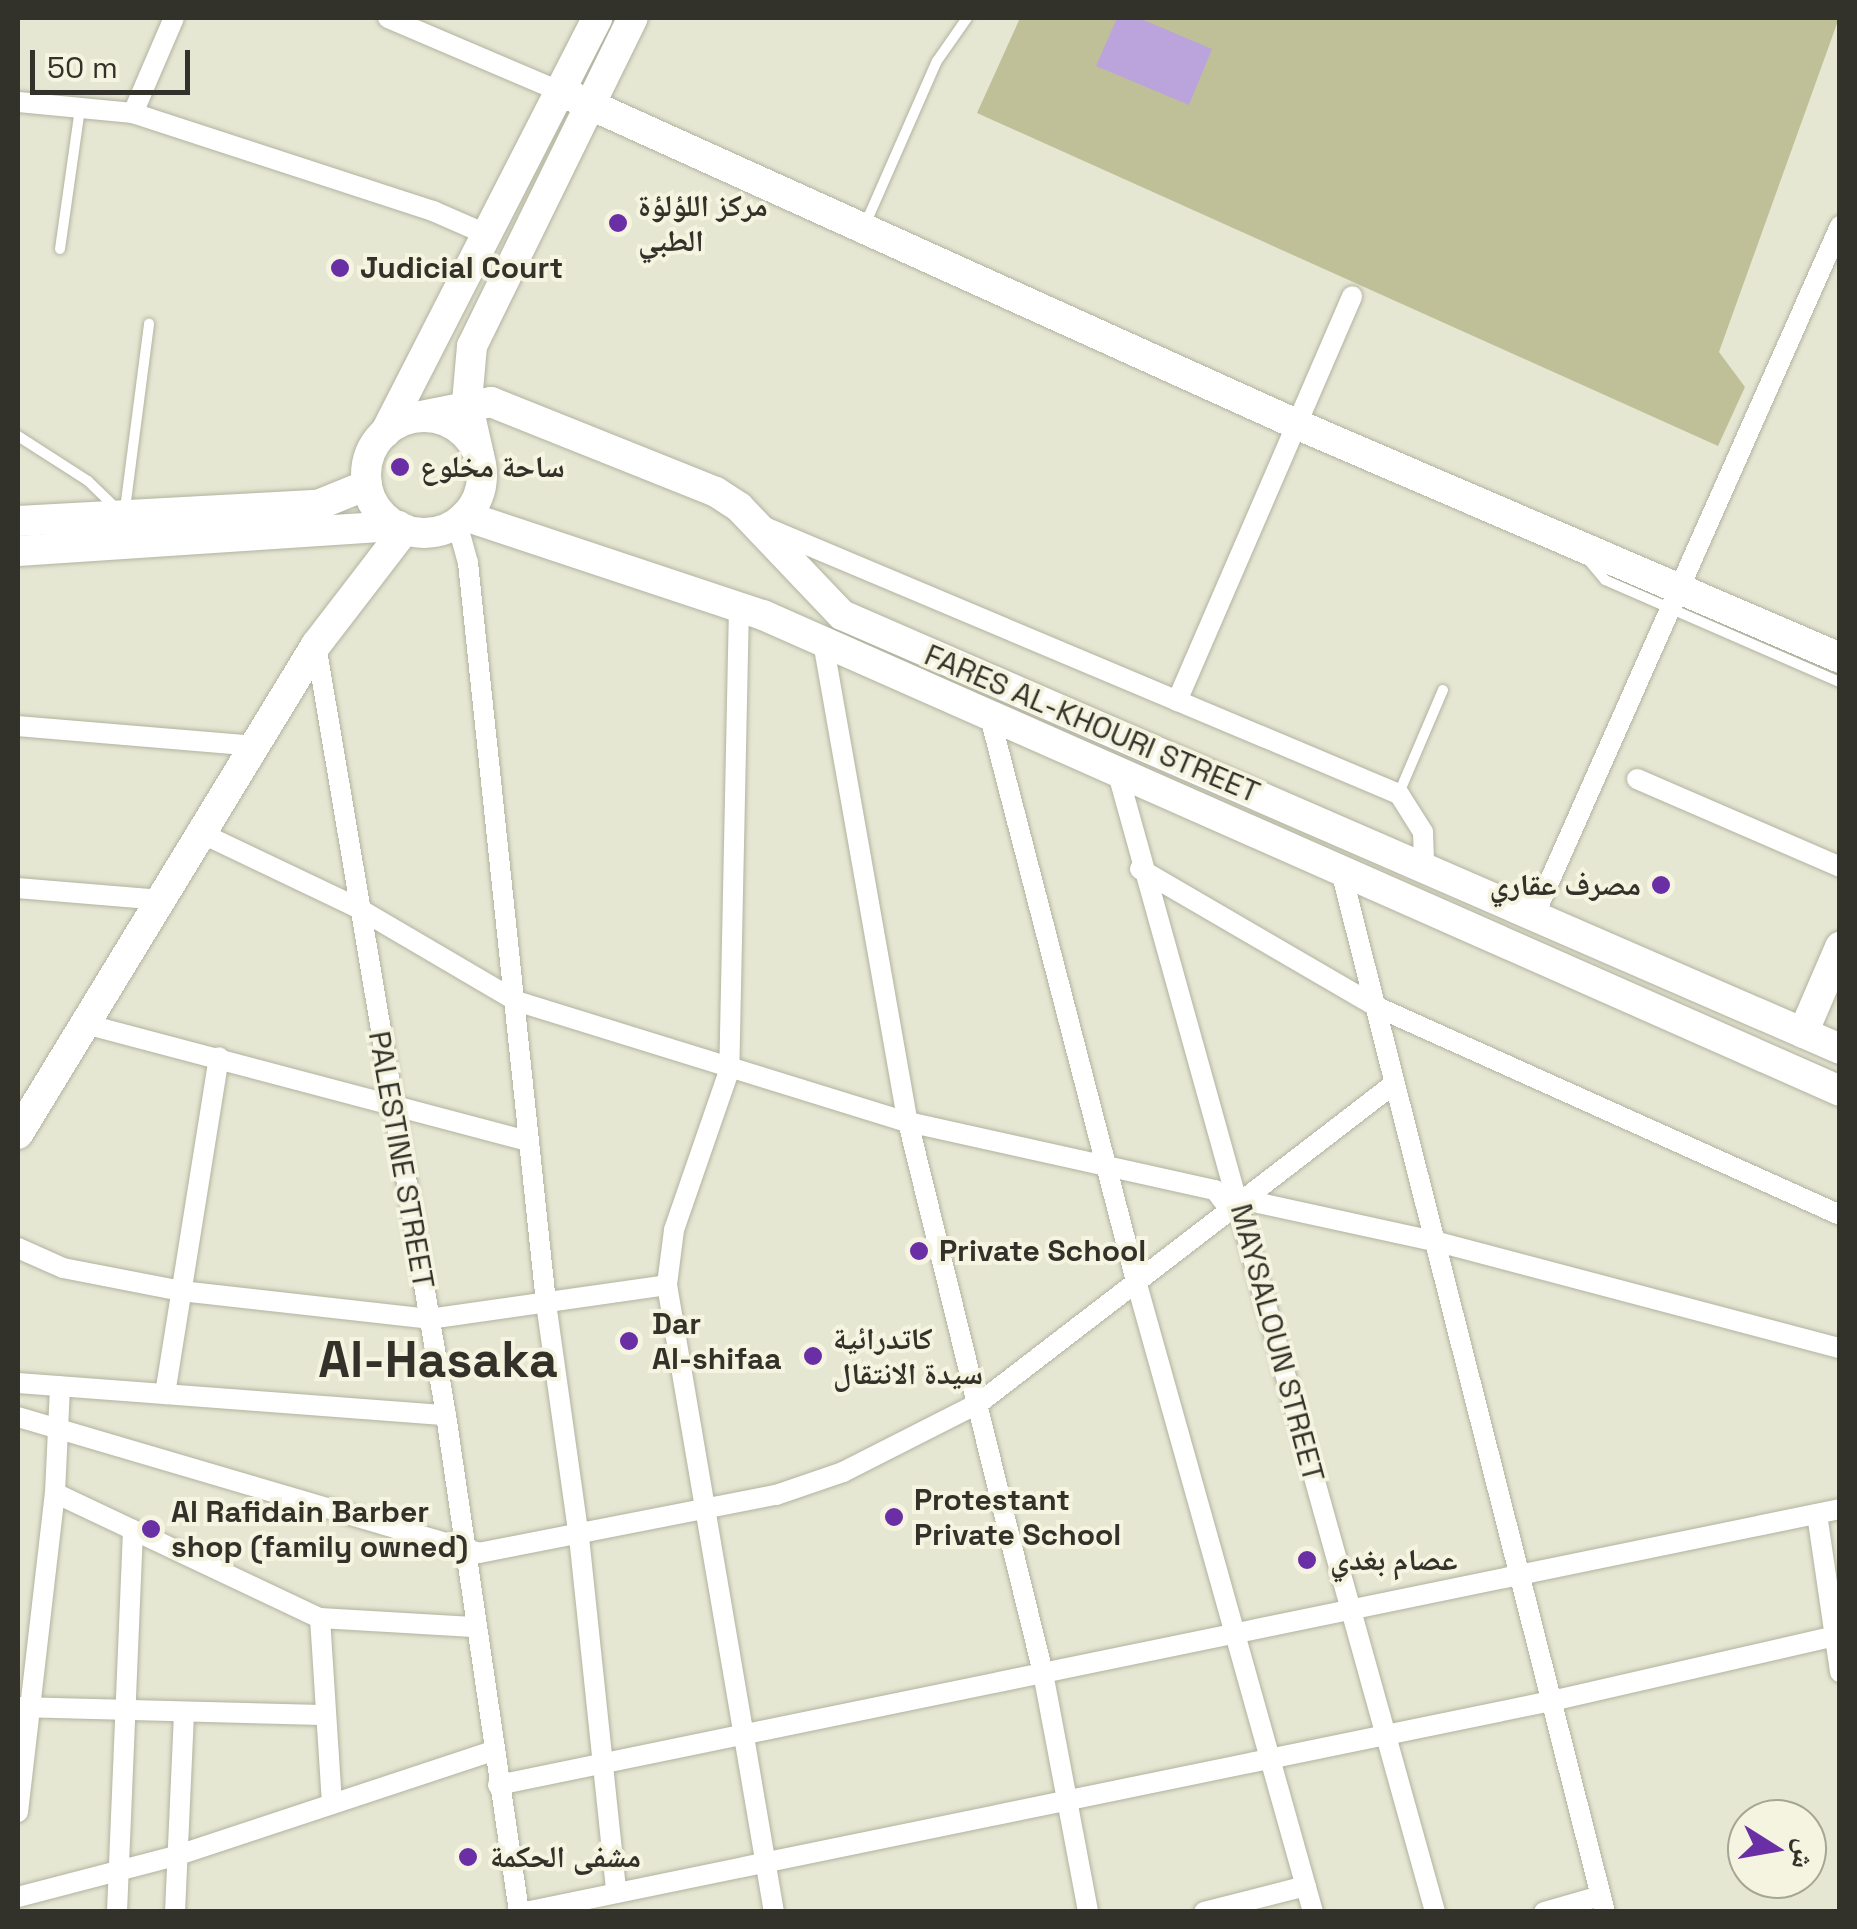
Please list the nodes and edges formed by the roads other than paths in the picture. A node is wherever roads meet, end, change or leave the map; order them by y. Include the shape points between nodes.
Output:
1 (174, 18) edge
2 (597, 18) edge
3 (633, 18) edge
4 (967, 18) edge
5 (393, 19) edge
6 (564, 93) junction
7 (18, 102) edge
8 (593, 106) junction
9 (80, 108) junction
10 (132, 113) junction
11 (1840, 226) edge
12 (864, 228) junction
13 (488, 235) junction
14 (60, 248) dead end
15 (1352, 296) dead end
16 (484, 315) junction
17 (149, 324) dead end
18 (467, 402) junction
19 (504, 405) junction
20 (1296, 424) junction
21 (398, 425) junction
22 (18, 436) edge
23 (479, 455) junction
24 (368, 485) junction
25 (124, 515) junction
26 (461, 519) junction
27 (753, 522) junction
28 (401, 528) junction
29 (18, 548) edge
30 (1674, 600) junction
31 (739, 606) junction
32 (824, 642) junction
33 (316, 646) junction
34 (1840, 658) edge
35 (1840, 682) edge
36 (1443, 690) dead end
37 (1177, 700) junction
38 (990, 717) junction
39 (18, 726) edge
40 (254, 746) junction
41 (1118, 774) junction
42 (1637, 779) dead end
43 (1399, 794) junction
44 (201, 833) junction
45 (1840, 867) edge
46 (1424, 868) junction
47 (1140, 870) junction
48 (1342, 875) junction
49 (18, 888) edge
50 (160, 900) junction
51 (356, 907) junction
52 (1534, 916) junction
53 (1840, 947) edge
54 (516, 1001) junction
55 (1375, 1006) junction
56 (85, 1024) junction
57 (1828, 1038) edge
58 (219, 1057) junction
59 (729, 1071) junction
60 (1394, 1084) junction
61 (1840, 1091) edge
62 (390, 1099) junction
63 (908, 1122) junction
64 (21, 1124) edge
65 (529, 1140) junction
66 (1106, 1165) junction
67 (1241, 1203) junction
68 (1840, 1215) edge
69 (1434, 1241) junction
70 (18, 1248) edge
71 (1136, 1281) junction
72 (667, 1286) junction
73 (181, 1291) junction
74 (546, 1303) junction
75 (429, 1319) junction
76 (1840, 1348) edge
77 (18, 1383) edge
78 (60, 1386) junction
79 (164, 1394) junction
80 (979, 1403) junction
81 (446, 1415) junction
82 (18, 1417) edge
83 (58, 1428) junction
84 (55, 1493) junction
85 (706, 1510) junction
86 (1840, 1510) edge
87 (1816, 1514) junction
88 (133, 1531) junction
89 (579, 1537) junction
90 (461, 1547) junction
91 (1518, 1576) junction
92 (1350, 1610) junction
93 (320, 1618) junction
94 (473, 1627) junction
95 (1233, 1634) junction
96 (1835, 1636) edge
97 (1840, 1672) edge
98 (1043, 1673) junction
99 (1556, 1700) junction
100 (22, 1707) edge
101 (126, 1711) junction
102 (184, 1714) junction
103 (322, 1714) junction
104 (1384, 1733) junction
105 (742, 1735) junction
106 (493, 1751) junction
107 (1269, 1758) junction
108 (602, 1764) junction
109 (498, 1785) junction
110 (1066, 1798) junction
111 (332, 1804) junction
112 (18, 1812) edge
113 (175, 1856) junction
114 (765, 1860) junction
115 (119, 1872) junction
116 (1306, 1886) junction
117 (616, 1892) junction
118 (18, 1897) edge
119 (1602, 1904) edge
120 (118, 1912) edge
121 (174, 1912) edge
122 (522, 1912) edge
123 (774, 1912) edge
124 (1088, 1912) edge
125 (1204, 1912) edge
126 (1314, 1912) edge
127 (1435, 1912) edge
128 (1544, 1912) edge

1 - 10 street
2 - 6 street
3 - 8 street
4 - 12 lane via 937,60
5 - 6 street
6 - 8 street
6 - 13 street
7 - 9 street
8 - 12 street
8 - 16 street
9 - 10 street
9 - 14 lane
10 - 13 street via 433,210
11 - 30 street
12 - 20 street
13 - 21 street
15 - 20 street
16 - 18 street via 467,366
16 - 19 street via 486,368
17 - 25 lane
18 - 19 street, FARES AL-KHOURI STREET
18 - 21 street, FARES AL-KHOURI STREET
18 - 23 street
19 - 27 street, FARES AL-KHOURI STREET via 716,492
20 - 30 street via 1580,546
20 - 37 street
21 - 23 street via 451,423
21 - 24 street via 370,456
22 - 25 lane via 88,480
23 - 26 street via 481,487
24 - 25 street via 318,504
24 - 28 street via 378,509
25 - 29 street
26 - 28 street via 428,533
26 - 31 street
26 - 54 street
27 - 37 street
27 - 46 street, FARES AL-KHOURI STREET via 842,616
28 - 29 street
28 - 33 street
30 - 34 street
30 - 35 lane
30 - 52 street
31 - 32 street
31 - 59 street
32 - 38 street
32 - 63 street
33 - 40 street
33 - 51 street, PALESTINE STREET
36 - 43 lane
37 - 43 street
38 - 41 street
38 - 66 street
39 - 40 street
40 - 44 street
41 - 47 street, MAYSALOUN STREET
41 - 48 street
42 - 45 street
43 - 46 street via 1423,832
44 - 50 street
44 - 51 street
46 - 52 street, FARES AL-KHOURI STREET
47 - 55 street
47 - 67 street, MAYSALOUN STREET
48 - 55 street
48 - 61 street
49 - 50 street
50 - 56 street
51 - 54 street
51 - 62 street, PALESTINE STREET
52 - 57 street, FARES AL-KHOURI STREET
53 - 57 street
54 - 59 street
54 - 65 street
55 - 60 street
55 - 68 street
56 - 58 street
56 - 64 street
58 - 62 street
58 - 73 street
59 - 63 street
59 - 72 street via 674,1230
60 - 67 street
60 - 69 street
62 - 65 street
62 - 75 street, PALESTINE STREET
63 - 66 street
63 - 80 street
65 - 74 street
66 - 67 street via 1215,1190
66 - 71 street
67 - 69 street
67 - 71 street
67 - 92 street, MAYSALOUN STREET
69 - 76 street
69 - 91 street
70 - 73 street via 63,1268
71 - 80 street
71 - 95 street
72 - 74 street
72 - 85 street
73 - 75 street
73 - 79 street
74 - 75 street
74 - 89 street
75 - 81 street, PALESTINE STREET
77 - 78 street
78 - 79 street
78 - 83 street
79 - 81 street
80 - 85 street via 820,1481
80 - 98 street
81 - 90 street, PALESTINE STREET
82 - 83 street
83 - 84 street
83 - 90 street
84 - 88 street
84 - 100 street
85 - 89 street
85 - 105 street
86 - 87 street
87 - 91 street
87 - 96 street
88 - 93 street
88 - 101 street
89 - 90 street via 479,1553
89 - 108 street
90 - 94 street, PALESTINE STREET
91 - 92 street
91 - 99 street
92 - 95 street
92 - 104 street, MAYSALOUN STREET
93 - 94 street
93 - 103 street
94 - 106 street, PALESTINE STREET
95 - 98 street
95 - 107 street
96 - 97 street
96 - 99 street
98 - 105 street
98 - 110 street
99 - 104 street
99 - 119 street
100 - 101 street
100 - 112 street
101 - 102 street
101 - 115 street
102 - 103 street
102 - 113 street
103 - 111 street
104 - 107 street
104 - 127 street, MAYSALOUN STREET
105 - 108 street
105 - 114 street
106 - 109 street, PALESTINE STREET
106 - 111 street
107 - 110 street
107 - 116 street
108 - 109 street
108 - 117 street
109 - 122 street, PALESTINE STREET
110 - 114 street
110 - 124 street
111 - 113 street
113 - 115 street
113 - 121 street
114 - 117 street
114 - 123 street
115 - 118 street
115 - 120 street
116 - 125 street
116 - 126 street
117 - 122 street
119 - 128 street

